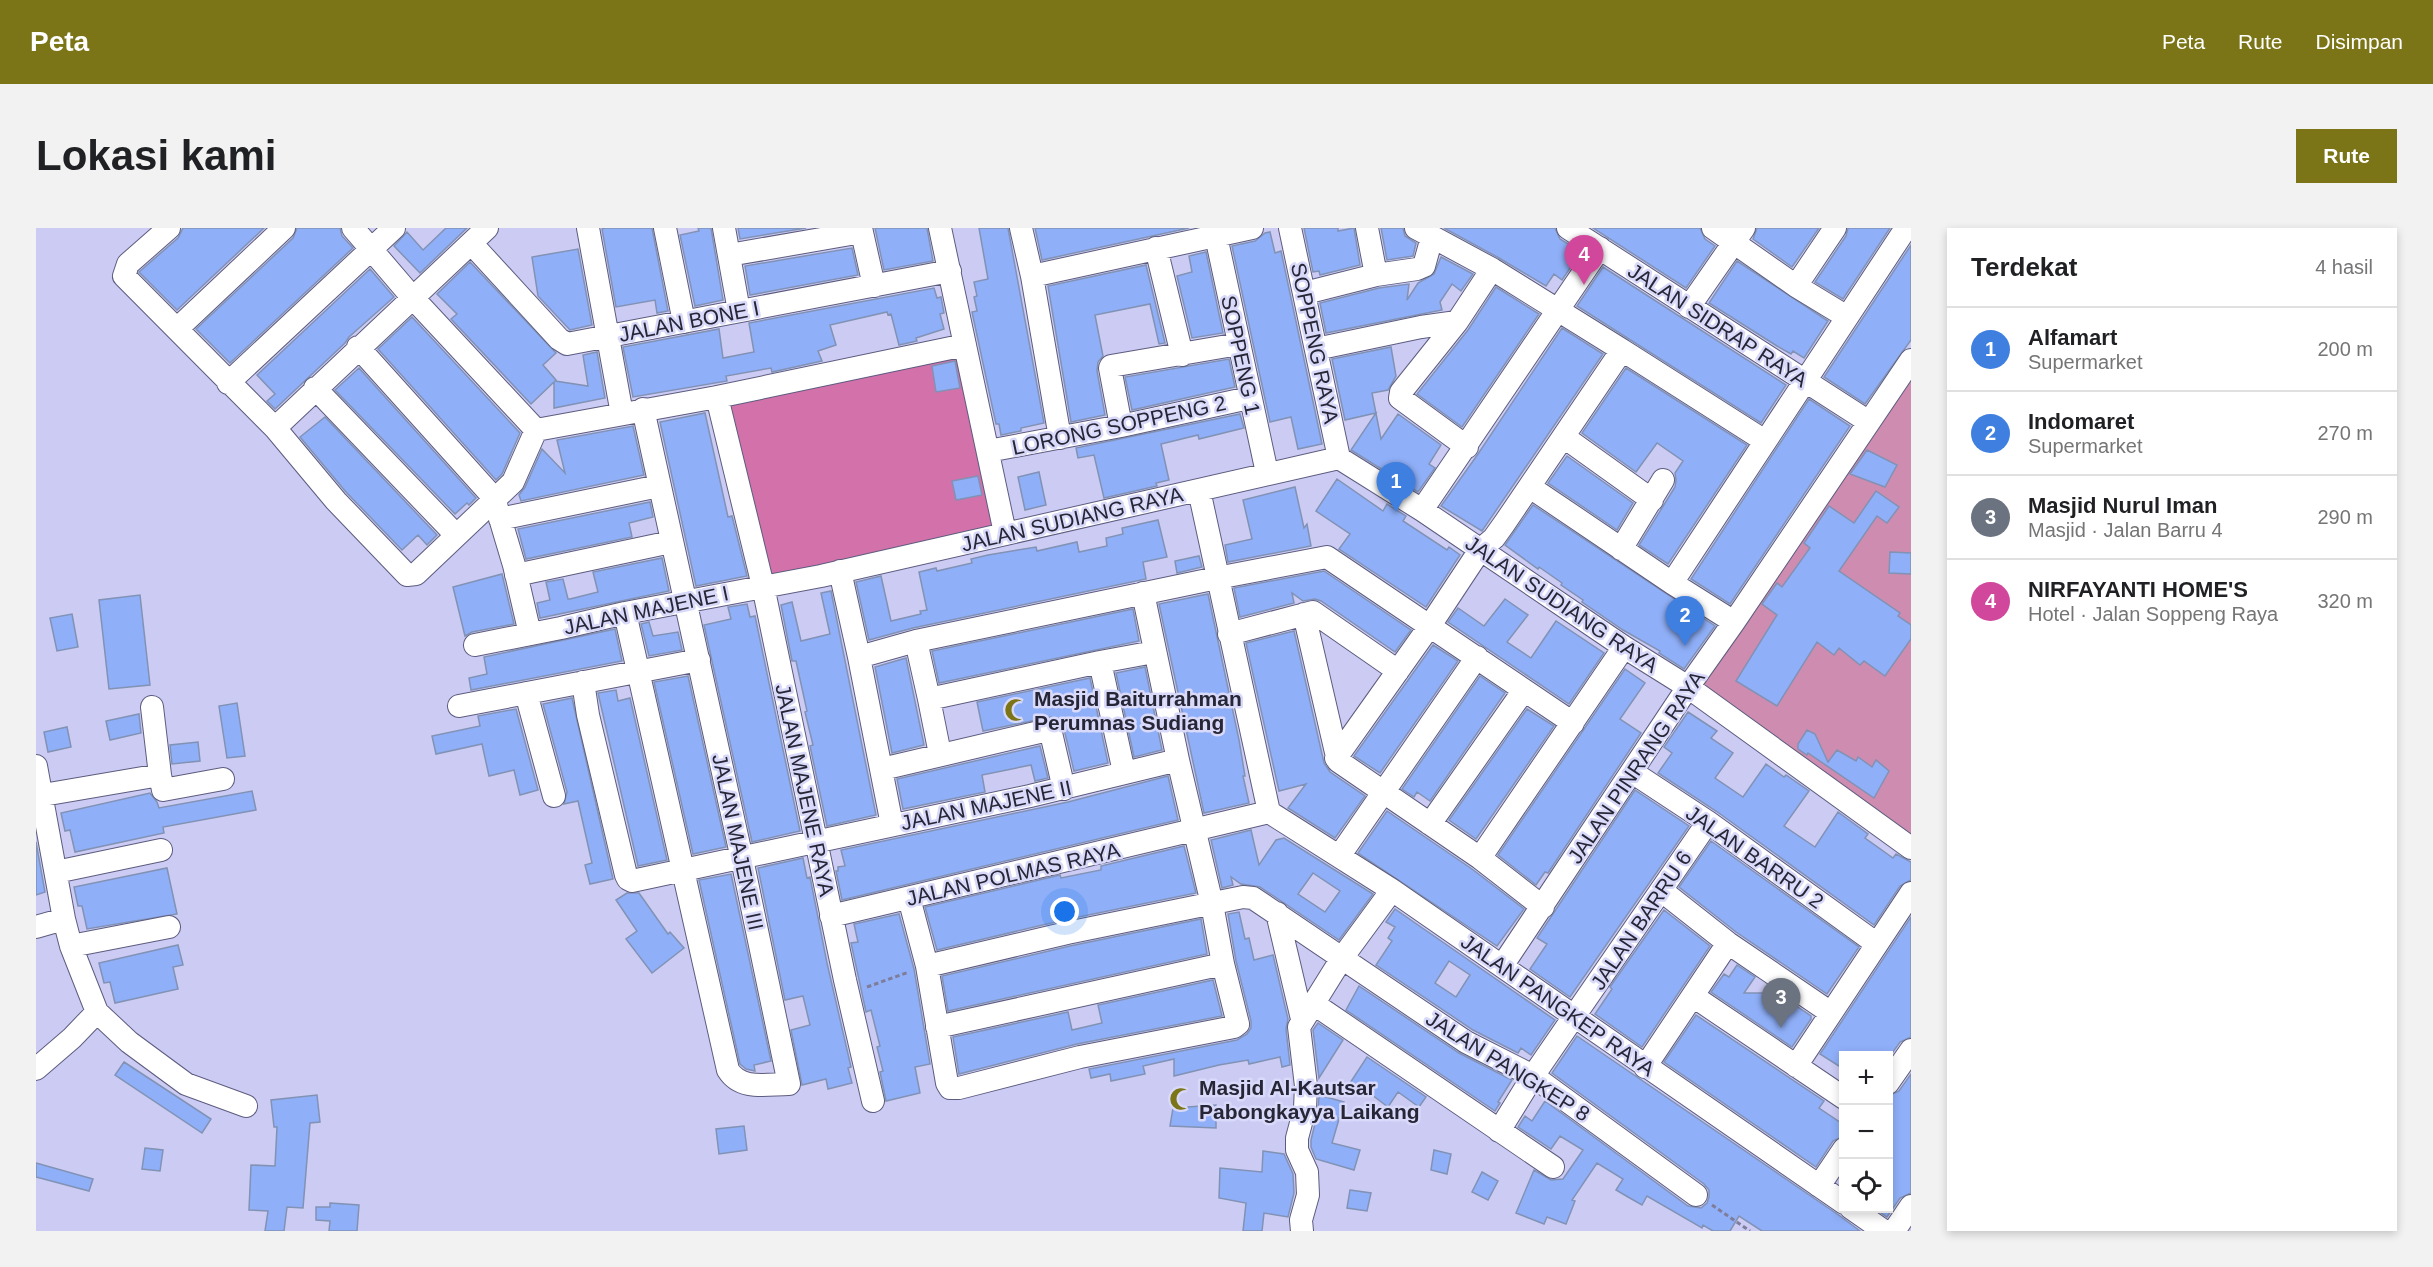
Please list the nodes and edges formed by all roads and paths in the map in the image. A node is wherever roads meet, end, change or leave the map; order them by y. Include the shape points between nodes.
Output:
1 (169, 228) edge
2 (284, 228) edge
3 (353, 228) edge
4 (394, 228) edge
5 (588, 228) edge
6 (665, 228) edge
7 (724, 228) edge
8 (940, 228) edge
9 (1021, 228) edge
10 (1252, 228) edge
11 (1290, 228) edge
12 (1367, 228) edge
13 (1568, 228) edge
14 (1713, 228) edge
15 (1835, 228) edge
16 (1906, 228) edge
17 (861, 230) edge
18 (1424, 233) edge
19 (1739, 235) edge
20 (479, 236) edge
21 (795, 236) edge
22 (1216, 236) junction
23 (1156, 248) junction
24 (1600, 248) junction
25 (371, 250) junction
26 (729, 255) junction
27 (948, 263) junction
28 (1492, 268) junction
29 (1376, 275) junction
30 (1032, 276) junction
31 (874, 286) junction
32 (1796, 286) junction
33 (1305, 293) junction
34 (412, 297) junction
35 (1689, 307) junction
36 (1559, 309) junction
37 (739, 311) junction
38 (1847, 316) junction
39 (684, 322) junction
40 (1457, 322) junction
41 (177, 328) junction
42 (608, 337) junction
43 (1239, 344) junction
44 (965, 345) junction
45 (358, 347) junction
46 (1316, 348) junction
47 (1622, 350) junction
48 (1182, 355) junction
49 (1911, 360) edge
50 (1804, 381) junction
51 (228, 383) junction
52 (315, 388) junction
53 (717, 397) junction
54 (1249, 398) junction
55 (632, 412) junction
56 (1869, 422) junction
57 (1121, 426) junction
58 (275, 428) junction
59 (536, 430) junction
60 (1564, 437) junction
61 (1060, 438) junction
62 (1765, 441) junction
63 (1467, 447) junction
64 (988, 451) junction
65 (1340, 458) junction
66 (1267, 473) junction
67 (1663, 480) dead end
68 (658, 486) junction
69 (1530, 487) junction
70 (1199, 490) junction
71 (1652, 500) junction
72 (497, 509) junction
73 (1422, 510) junction
74 (1005, 533) junction
75 (456, 535) junction
76 (671, 542) junction
77 (1621, 549) junction
78 (1480, 550) junction
79 (515, 570) junction
80 (840, 571) junction
81 (1216, 578) junction
82 (1672, 583) junction
83 (763, 586) junction
84 (1143, 593) junction
85 (686, 601) junction
86 (625, 613) junction
87 (1304, 614) junction
88 (1734, 622) junction
89 (1429, 627) junction
90 (530, 634) junction
91 (1229, 634) junction
92 (916, 641) junction
93 (475, 645) dead end
94 (1624, 647) junction
95 (1154, 652) junction
96 (859, 657) junction
97 (1477, 657) junction
98 (699, 660) junction
99 (1100, 662) junction
100 (639, 670) junction
101 (1398, 671) junction
102 (583, 682) junction
103 (1688, 687) junction
104 (1524, 690) junction
105 (526, 693) junction
106 (930, 699) junction
107 (459, 706) dead end
108 (152, 707) dead end
109 (1573, 723) junction
110 (940, 754) junction
111 (1336, 758) junction
112 (1178, 760) junction
113 (36, 766) edge
114 (882, 769) junction
115 (1124, 772) junction
116 (1632, 772) junction
117 (160, 775) junction
118 (223, 779) dead end
119 (1064, 789) junction
120 (1383, 793) junction
121 (43, 795) junction
122 (554, 796) dead end
123 (1269, 812) junction
124 (1708, 822) junction
125 (1430, 824) junction
126 (892, 825) junction
127 (1194, 831) junction
128 (816, 843) junction
129 (1911, 848) edge
130 (161, 850) dead end
131 (1340, 855) junction
132 (1480, 858) junction
133 (742, 859) junction
134 (682, 870) junction
135 (56, 872) junction
136 (1392, 890) junction
137 (1662, 891) junction
138 (1911, 893) edge
139 (909, 898) junction
140 (1212, 904) junction
141 (1543, 907) junction
142 (1277, 913) junction
143 (831, 916) junction
144 (64, 919) junction
145 (36, 927) edge
146 (169, 927) dead end
147 (1728, 943) junction
148 (1877, 944) junction
149 (71, 946) junction
150 (1342, 958) junction
151 (1223, 964) junction
152 (927, 966) junction
153 (1502, 966) junction
154 (848, 994) junction
155 (1692, 996) junction
156 (97, 1012) junction
157 (1308, 1012) junction
158 (1831, 1013) junction
159 (1575, 1016) junction
160 (937, 1027) junction
161 (1911, 1050) edge
162 (1645, 1066) junction
163 (1796, 1066) junction
164 (36, 1069) edge
165 (1533, 1076) junction
166 (1893, 1076) edge
167 (1839, 1095) edge
168 (873, 1101) dead end
169 (246, 1106) dead end
170 (1499, 1131) junction
171 (1839, 1156) edge
172 (1553, 1167) dead end
173 (1819, 1186) junction
174 (1696, 1195) joint
175 (1839, 1200) edge
176 (1911, 1206) edge
177 (1857, 1213) edge
178 (1302, 1231) edge
179 (1750, 1231) edge
180 (1884, 1231) edge
181 (1894, 1231) edge

1 - 41 street via 128,264 124,276
2 - 41 street
3 - 25 street
4 - 25 street
5 - 42 street, JALAN MAJENE III
6 - 39 street
7 - 26 street
8 - 27 street
9 - 30 street
10 - 22 street
11 - 33 street, SOPPENG RAYA
12 - 29 street
13 - 24 street, JALAN SIDRAP RAYA
14 - 19 street
15 - 32 street
16 - 38 street
17 - 21 street
17 - 31 street
18 - 28 street
18 - 29 street via 1424,266
19 - 32 street
19 - 35 street
20 - 34 street
20 - 42 street, JALAN BONE I via 564,344
21 - 26 street
22 - 23 street
22 - 43 street, SOPPENG 1
23 - 30 street
23 - 48 street
24 - 35 street, JALAN SIDRAP RAYA
24 - 36 street
25 - 34 street
25 - 51 street
26 - 37 street
27 - 31 street, JALAN BONE I
27 - 44 street
28 - 36 street
28 - 40 street
29 - 33 street
30 - 61 street
31 - 37 street, JALAN BONE I
32 - 38 street
33 - 46 street, SOPPENG RAYA
34 - 45 street
34 - 59 street
35 - 50 street, JALAN SIDRAP RAYA
36 - 47 street
36 - 63 street
37 - 39 street, JALAN BONE I
38 - 50 street
39 - 42 street, JALAN BONE I
40 - 46 street
40 - 63 street via 1400,398
41 - 51 street
42 - 55 street, JALAN MAJENE III
43 - 48 street
43 - 54 street, SOPPENG 1
44 - 53 street
44 - 64 street
45 - 52 street
45 - 72 street
46 - 65 street, SOPPENG RAYA
47 - 60 street
47 - 62 street
48 - 57 street via 1111,366
49 - 56 street, JALAN PINRANG RAYA
50 - 56 street, JALAN SIDRAP RAYA
50 - 62 street
51 - 58 street
52 - 58 street
52 - 75 street
53 - 55 street
53 - 83 street
54 - 57 street, LORONG SOPPENG 2
54 - 66 street, SOPPENG 1
55 - 59 street
55 - 68 street, JALAN MAJENE III
56 - 88 street, JALAN PINRANG RAYA
57 - 61 street, LORONG SOPPENG 2
58 - 75 street via 336,501 407,575 416,574
59 - 72 street via 517,477
60 - 69 street
60 - 71 street
61 - 64 street, LORONG SOPPENG 2
62 - 82 street
63 - 73 street
64 - 74 street
65 - 66 street, JALAN SUDIANG RAYA
65 - 73 street, JALAN SUDIANG RAYA
66 - 70 street, JALAN SUDIANG RAYA
67 - 71 street
68 - 72 street
68 - 76 street, JALAN MAJENE III
69 - 77 street
69 - 78 street via 1494,538
70 - 74 street, JALAN SUDIANG RAYA
70 - 81 street
71 - 77 street
72 - 75 street
72 - 79 street
73 - 78 street, JALAN SUDIANG RAYA
74 - 80 street, JALAN SUDIANG RAYA
76 - 79 street
76 - 85 street, JALAN MAJENE III
77 - 82 street
78 - 89 street
78 - 94 street, JALAN SUDIANG RAYA
79 - 90 street
80 - 83 street, JALAN SUDIANG RAYA
80 - 96 street
81 - 84 street
81 - 89 street via 1327,557
81 - 91 street
82 - 88 street
83 - 85 street, JALAN MAJENE I
83 - 128 street, JALAN MAJENE RAYA
84 - 92 street
84 - 95 street
85 - 86 street, JALAN MAJENE I
85 - 98 street, JALAN MAJENE III
86 - 90 street, JALAN MAJENE I
86 - 100 street
87 - 91 street
87 - 101 street via 1313,612
87 - 111 street
88 - 103 street, JALAN PINRANG RAYA
89 - 97 street
89 - 101 street
90 - 93 street, JALAN MAJENE I
91 - 123 street
92 - 96 street
92 - 106 street
94 - 103 street, JALAN SUDIANG RAYA
94 - 109 street
95 - 99 street
95 - 112 street
96 - 114 street
97 - 104 street
97 - 120 street
98 - 100 street
98 - 133 street, JALAN MAJENE III
99 - 106 street
99 - 115 street
100 - 102 street
100 - 134 street
101 - 111 street
102 - 105 street
102 - 134 street, JALAN MAJENE II via 628,879
103 - 116 street, JALAN PINRANG RAYA
103 - 129 street, JALAN SUDIANG RAYA
104 - 109 street
104 - 125 street
105 - 107 street
105 - 122 street
106 - 110 street
108 - 117 street
109 - 132 street
110 - 114 street
110 - 119 street via 1048,730
111 - 120 street
112 - 115 street, JALAN MAJENE II
112 - 127 street
113 - 121 street
114 - 126 street
115 - 119 street, JALAN MAJENE II
116 - 124 street, JALAN BARRU 2
116 - 141 street, JALAN PINRANG RAYA
117 - 118 street via 163,789
117 - 121 street
119 - 126 street, JALAN MAJENE II
120 - 125 street
120 - 131 street
121 - 135 street
123 - 127 street, JALAN POLMAS RAYA
123 - 131 street, JALAN PANGKEP RAYA
124 - 137 street, JALAN BARRU 6
124 - 148 street, JALAN BARRU 2
125 - 132 street
126 - 128 street, JALAN MAJENE II
127 - 139 street, JALAN POLMAS RAYA
127 - 140 street
128 - 133 street, JALAN MAJENE II
128 - 143 street, JALAN MAJENE RAYA
130 - 135 street
131 - 136 street, JALAN PANGKEP RAYA
132 - 141 street
133 - 134 street, JALAN MAJENE II
133 - 134 street, JALAN MAJENE III via 789,1084 743,1084 728,1070
135 - 144 street
136 - 150 street
136 - 153 street, JALAN PANGKEP RAYA
137 - 147 street
137 - 159 street, JALAN BARRU 6
138 - 148 street
139 - 143 street, JALAN POLMAS RAYA
139 - 152 street
140 - 142 street, JALAN PANGKEP 8 via 1253,898
140 - 151 street
140 - 152 street, JALAN PANGKEP 8
141 - 153 street, JALAN PINRANG RAYA
142 - 150 street, JALAN PANGKEP 8
142 - 157 street
143 - 154 street, JALAN MAJENE RAYA
144 - 145 street
144 - 149 street
146 - 149 street
147 - 155 street
147 - 158 street
148 - 158 street
149 - 156 street
150 - 157 street
150 - 165 street, JALAN PANGKEP 8 via 1466,1042
151 - 160 street
151 - 160 street via 1238,1024 1234,1027 1080,1057 959,1088 950,1088 947,1083
152 - 154 path
152 - 160 street
153 - 159 street, JALAN PANGKEP RAYA
154 - 168 street, JALAN MAJENE RAYA
155 - 162 street
155 - 163 street
156 - 164 street
156 - 169 street via 129,1042 186,1084
157 - 170 street
157 - 178 street via 1299,1027 1306,1086 1297,1150 1307,1172 1308,1195
158 - 163 street
159 - 162 street, JALAN PANGKEP RAYA
159 - 165 street, JALAN BARRU 6
161 - 166 street
162 - 173 street, JALAN PANGKEP RAYA
163 - 167 street
165 - 170 street, JALAN BARRU 6
165 - 174 street, JALAN PANGKEP 8
170 - 172 street
171 - 173 street
173 - 175 street, JALAN PANGKEP RAYA
174 - 179 path
176 - 181 street
177 - 180 street

